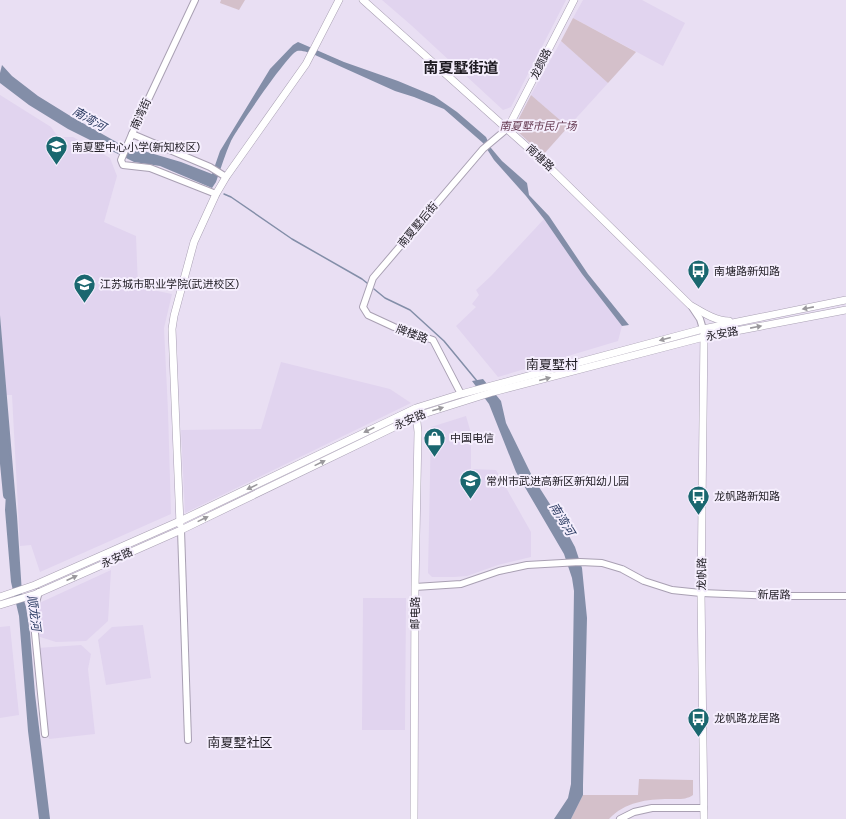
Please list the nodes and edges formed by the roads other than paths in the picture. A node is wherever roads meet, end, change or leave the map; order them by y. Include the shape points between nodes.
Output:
1 (195, 0) edge
2 (339, 0) edge
3 (363, 0) edge
4 (574, 0) edge
5 (508, 128) junction
6 (132, 134) junction
7 (224, 175) junction
8 (216, 194) junction
9 (846, 300) edge
10 (690, 304) junction
11 (363, 308) joint
12 (846, 310) edge
13 (743, 320) junction
14 (703, 328) junction
15 (704, 337) junction
16 (491, 390) junction
17 (461, 394) junction
18 (473, 395) junction
19 (416, 408) junction
20 (416, 416) junction
21 (180, 521) junction
22 (181, 530) junction
23 (415, 587) junction
24 (38, 593) junction
25 (701, 594) junction
26 (846, 596) edge
27 (0, 597) edge
28 (0, 606) edge
29 (45, 734) dead end
30 (188, 740) dead end
31 (704, 808) junction
32 (414, 819) edge
33 (620, 819) edge
34 (704, 819) edge

1 - 6 street, 南湾街
2 - 7 street via 306,64
3 - 5 street, 南塘路
4 - 5 street, 龙颜路
5 - 10 street, 南塘路
5 - 11 street, 南夏墅后街 via 483,149 373,278
6 - 7 street, 南湾街
6 - 8 street via 121,160 123,165 150,168
7 - 8 street
8 - 21 street via 194,242 172,329
9 -> 13 street, 永安路
10 - 13 street via 723,321
10 - 14 street, 南塘路
11 - 17 street, 牌楼路 via 368,315 433,340
15 -> 12 street, 永安路
13 - 14 street, 永安路
14 - 15 street, 龙帆路
14 -> 16 street, 永安路
16 -> 15 street, 永安路
15 - 25 street, 龙帆路
16 - 18 street, 永安路
17 - 18 street, 永安路
17 - 19 street, 永安路
20 -> 18 street, 永安路
19 - 20 street, 邮电路
19 -> 21 street, 永安路
22 -> 20 street, 永安路
20 - 23 street, 邮电路 via 418,432
21 - 22 street
21 - 27 street, 永安路 via 35,585
24 -> 22 street, 永安路
22 - 30 street
23 - 25 street, 新居路 via 461,584 527,565 580,562 602,563 662,587
23 - 32 street, 邮电路
24 - 28 street, 永安路
24 - 29 street via 33,613
25 - 26 street, 新居路
25 - 31 street, 龙帆路
31 - 33 street via 652,808 634,812
31 - 34 street, 龙帆路

